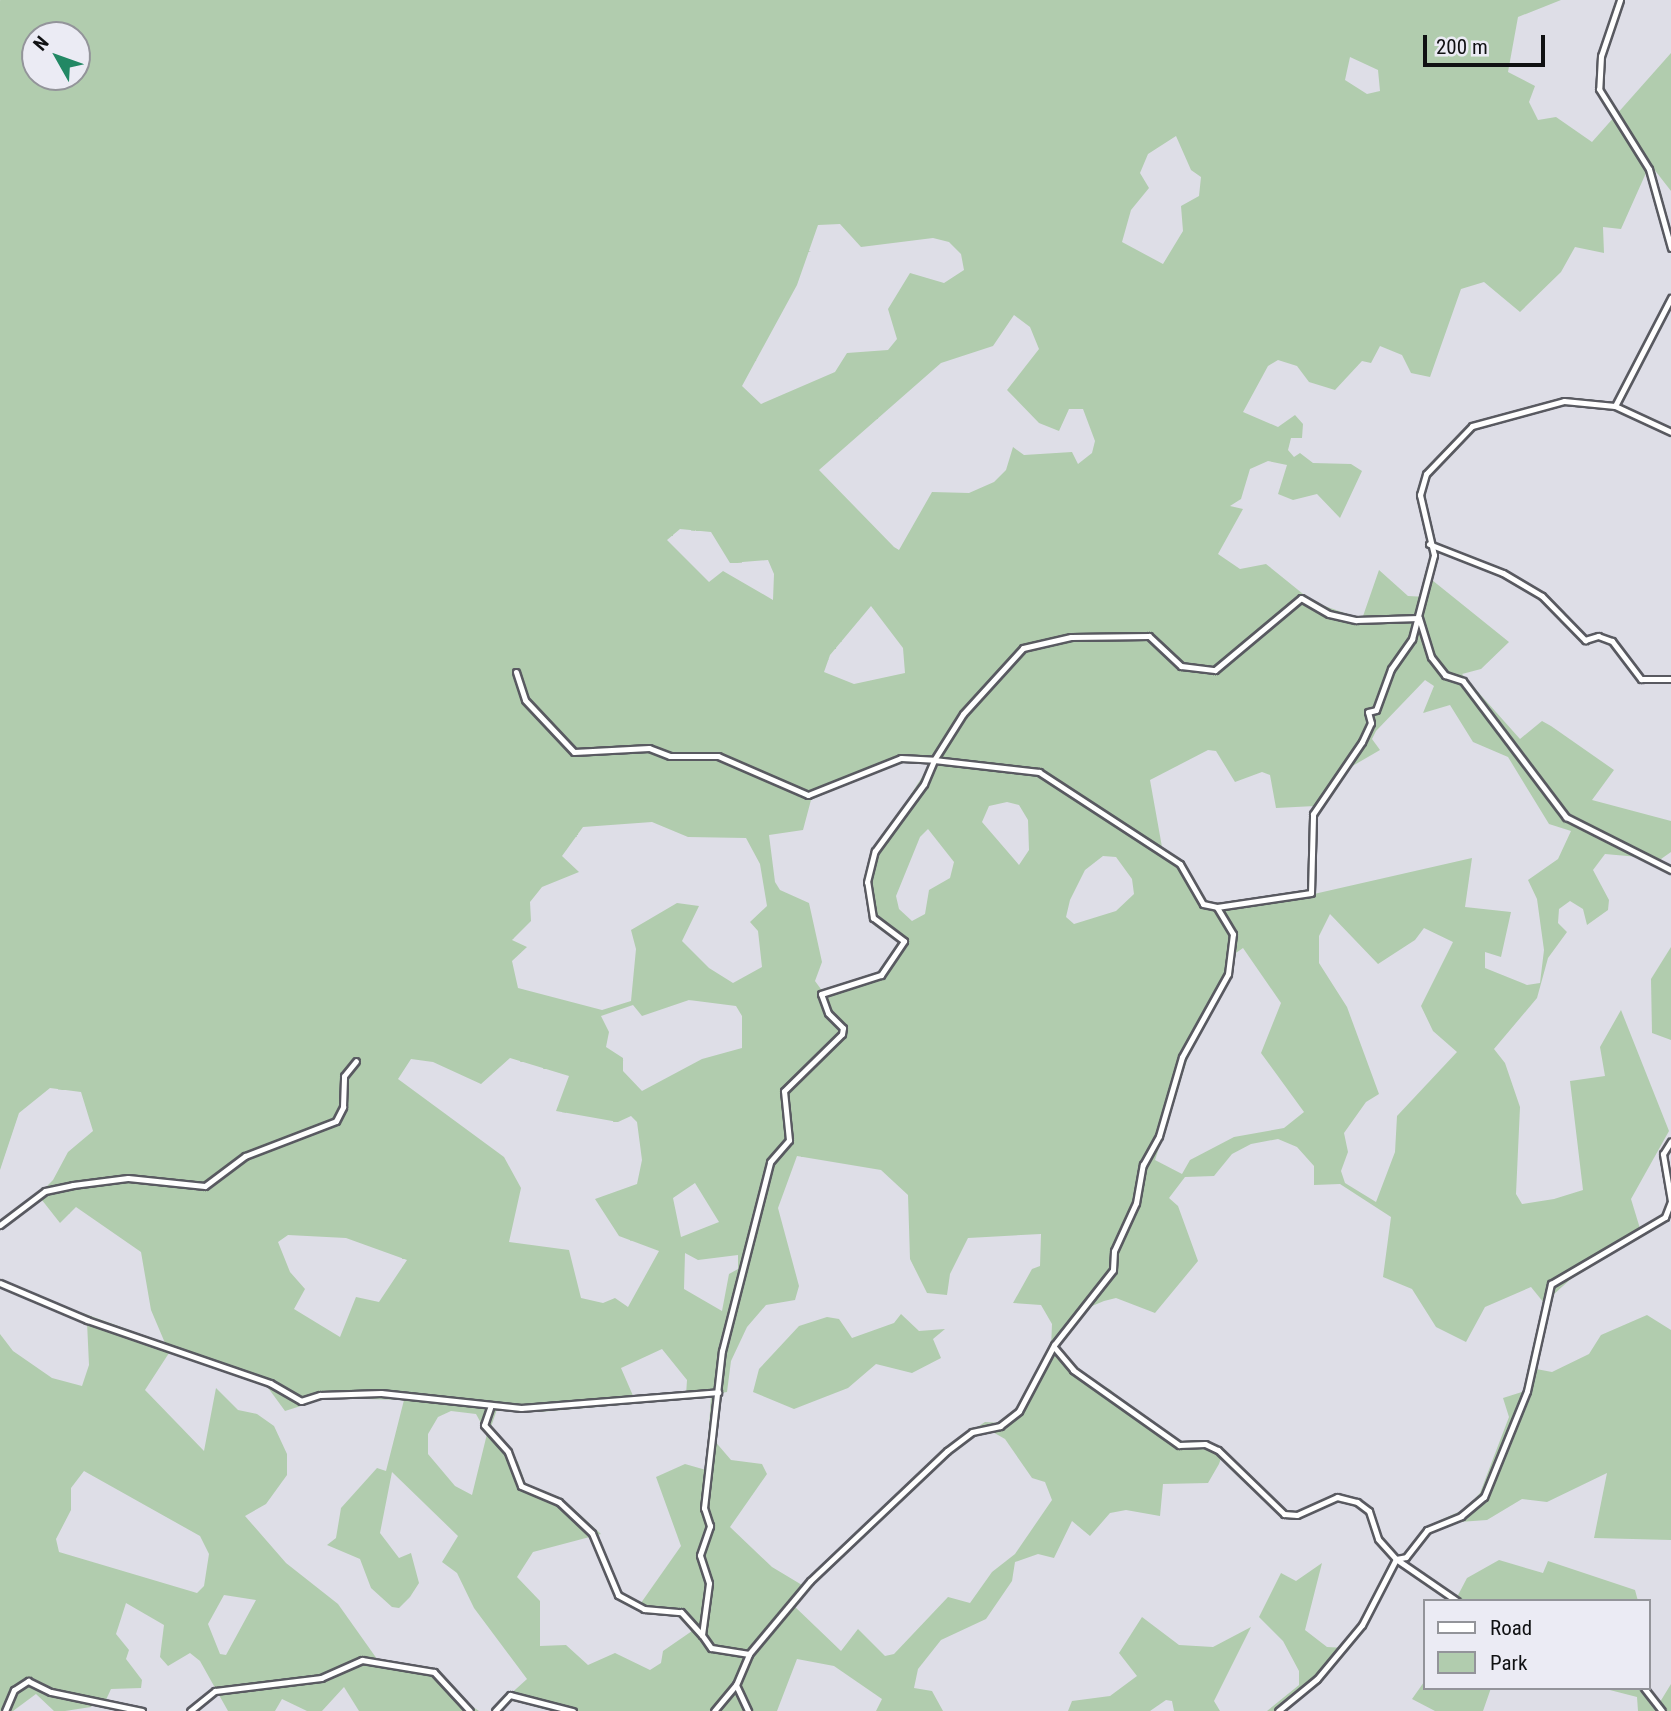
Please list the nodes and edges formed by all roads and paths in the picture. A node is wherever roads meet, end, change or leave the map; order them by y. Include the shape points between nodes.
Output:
1 (1620, 0) edge
2 (1671, 248) edge
3 (1671, 298) edge
4 (1615, 406) junction
5 (1671, 432) edge
6 (1429, 544) junction
7 (1419, 618) junction
8 (516, 672) dead end
9 (1671, 679) edge
10 (934, 760) junction
11 (1671, 870) edge
12 (1217, 908) junction
13 (356, 1061) dead end
14 (1671, 1141) edge
15 (1668, 1217) edge
16 (0, 1225) edge
17 (0, 1283) edge
18 (1054, 1345) junction
19 (718, 1392) junction
20 (491, 1405) junction
21 (1396, 1559) junction
22 (1454, 1599) edge
23 (702, 1635) junction
24 (749, 1654) junction
25 (736, 1685) junction
26 (1646, 1690) edge
27 (5, 1711) edge
28 (142, 1711) edge
29 (190, 1711) edge
30 (470, 1711) edge
31 (495, 1711) edge
32 (573, 1711) edge
33 (714, 1711) edge
34 (748, 1711) edge
35 (1278, 1711) edge
36 (1662, 1711) edge

1 - 2 street via 1601,56 1599,89 1649,169
3 - 4 street
4 - 5 street
4 - 6 street via 1564,401 1464,432 1426,474 1420,495
6 - 7 street via 1434,555
6 - 9 street via 1503,573 1542,596 1585,640 1598,636 1612,641 1641,679
7 - 10 street via 1356,620 1329,614 1301,598 1215,670 1181,666 1149,636 1071,637 1023,648 962,714
7 - 11 street via 1431,657 1445,675 1469,688 1566,817
7 - 12 street via 1376,710 1368,712 1371,723 1362,742 1313,814 1311,893
8 - 10 street via 526,700 561,741 581,754 649,748 670,756 718,756 807,795 901,758
10 - 12 street via 1045,775 1180,864 1203,904
10 - 19 street via 924,784 876,851 867,882 873,918 904,941 881,975 821,995 828,1013 844,1027 842,1034 784,1091 789,1140 770,1162 722,1351
12 - 18 street via 1233,934 1228,974 1182,1057 1159,1136 1143,1165 1136,1203 1114,1251 1113,1270
13 - 16 street via 344,1076 343,1107 336,1121 244,1156 205,1186 128,1178 76,1184 45,1191
14 - 15 street via 1663,1154 1671,1201
15 - 21 street via 1551,1284 1527,1391 1484,1497 1461,1516 1427,1530 1406,1557
17 - 20 street via 87,1320 270,1383 301,1401 320,1395 381,1393
18 - 21 street via 1055,1354 1073,1370 1179,1445 1205,1444 1218,1450 1284,1514 1297,1515 1337,1497 1357,1502 1369,1511 1378,1539
18 - 24 street via 1019,1411 1000,1426 972,1433 947,1451 810,1581
19 - 20 street via 521,1408
19 - 23 street via 704,1508 710,1526 700,1555 709,1583
20 - 23 street via 484,1425 508,1452 521,1486 559,1502 592,1533 618,1595 644,1609 681,1612
21 - 22 street
21 - 35 street via 1362,1625 1317,1679
23 - 24 street via 710,1648
24 - 25 street
25 - 33 street
25 - 34 street
26 - 36 street
27 - 28 street via 14,1690 28,1681 51,1692
29 - 30 street via 215,1691 321,1678 362,1660 434,1672
31 - 32 street via 510,1695

